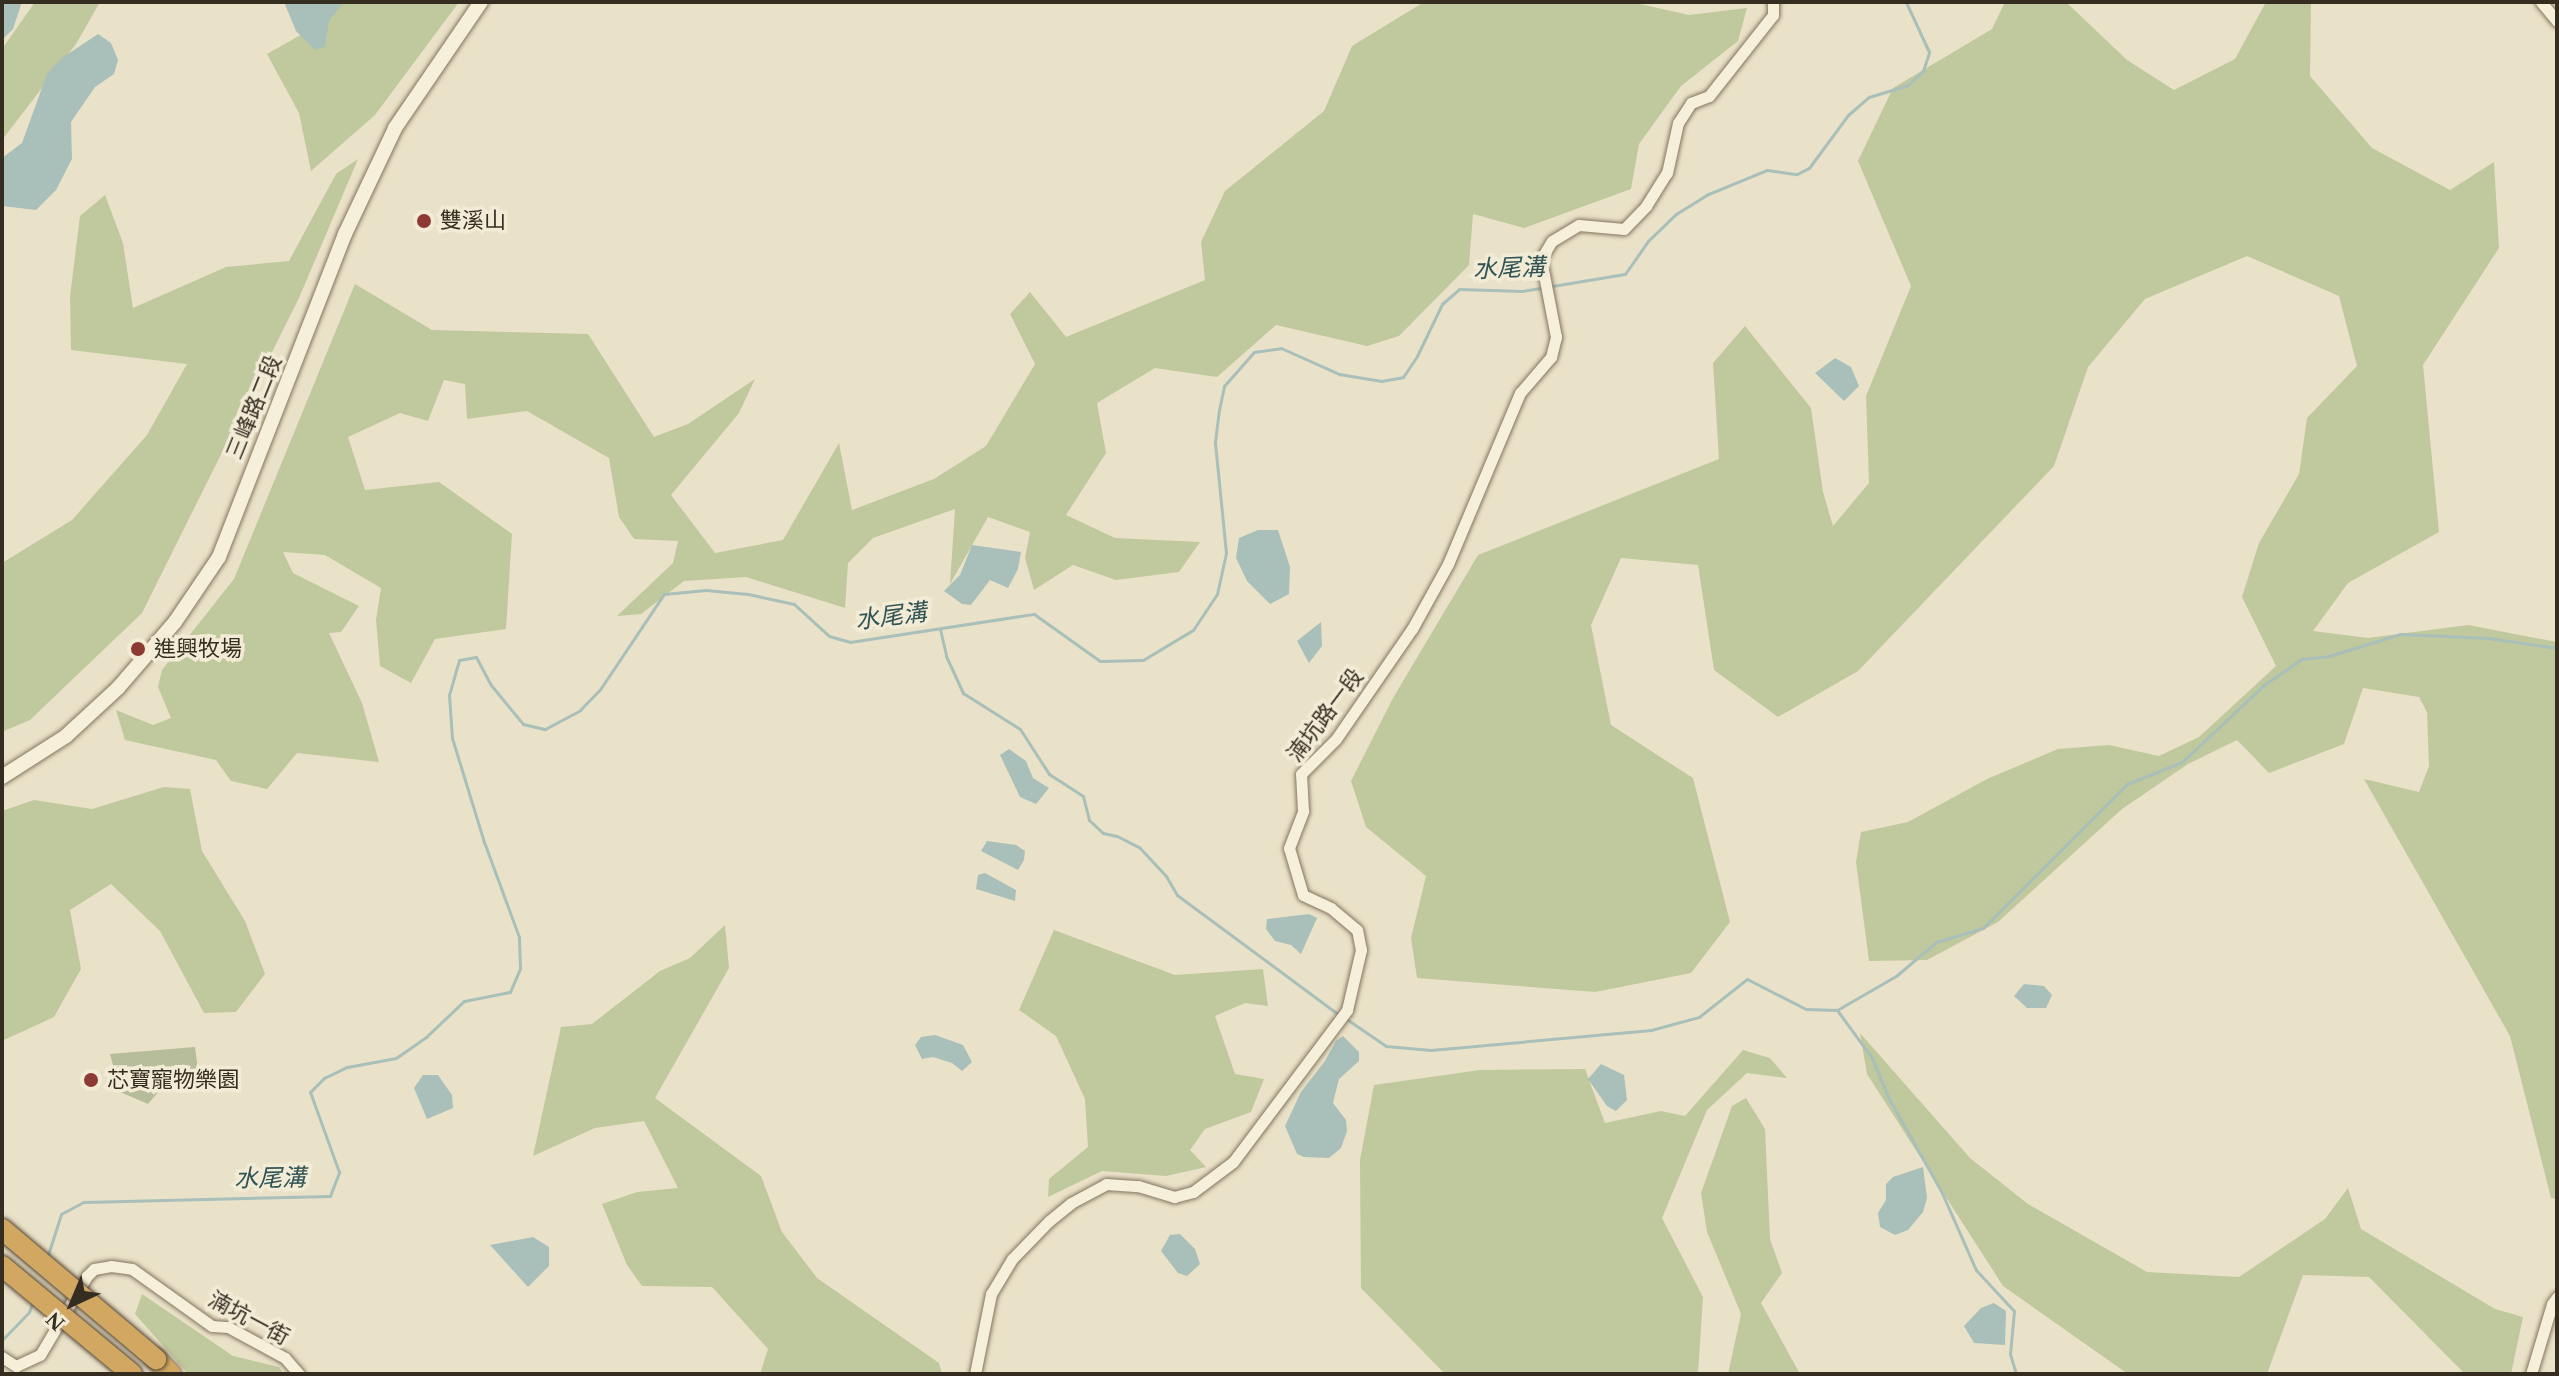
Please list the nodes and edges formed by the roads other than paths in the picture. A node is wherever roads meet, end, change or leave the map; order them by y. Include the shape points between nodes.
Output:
1 (481, 2) edge
2 (1773, 2) edge
3 (2541, 2) edge
4 (2557, 21) edge
5 (2, 777) edge
6 (2, 1229) edge
7 (2, 1266) edge
8 (2557, 1297) edge
9 (4, 1359) edge
10 (164, 1367) edge
11 (132, 1374) edge
12 (299, 1374) edge
13 (975, 1374) edge
14 (2531, 1374) edge

1 - 5 street, 三峰路二段 via 395,128 351,220 219,557 175,622 118,688 66,736
2 - 13 street, 湳坑路一段 via 1773,15 1709,96 1691,103 1678,123 1667,173 1646,206 1624,229 1579,225 1552,241 1541,259 1556,337 1551,357 1520,393 1448,564 1412,629 1336,739 1301,774 1303,811 1289,848 1303,895 1340,913 1357,930 1361,950 1347,1010 1233,1162 1193,1192 1174,1197 1138,1186 1106,1184 1049,1221 1012,1259 991,1294
3 - 4 street
6 - 10 highway, bridge
7 - 11 highway, bridge
8 - 14 street
9 - 12 street, 湳坑一街 via 25,1365 40,1355 87,1276 111,1266 132,1269 212,1326 228,1327 285,1358

